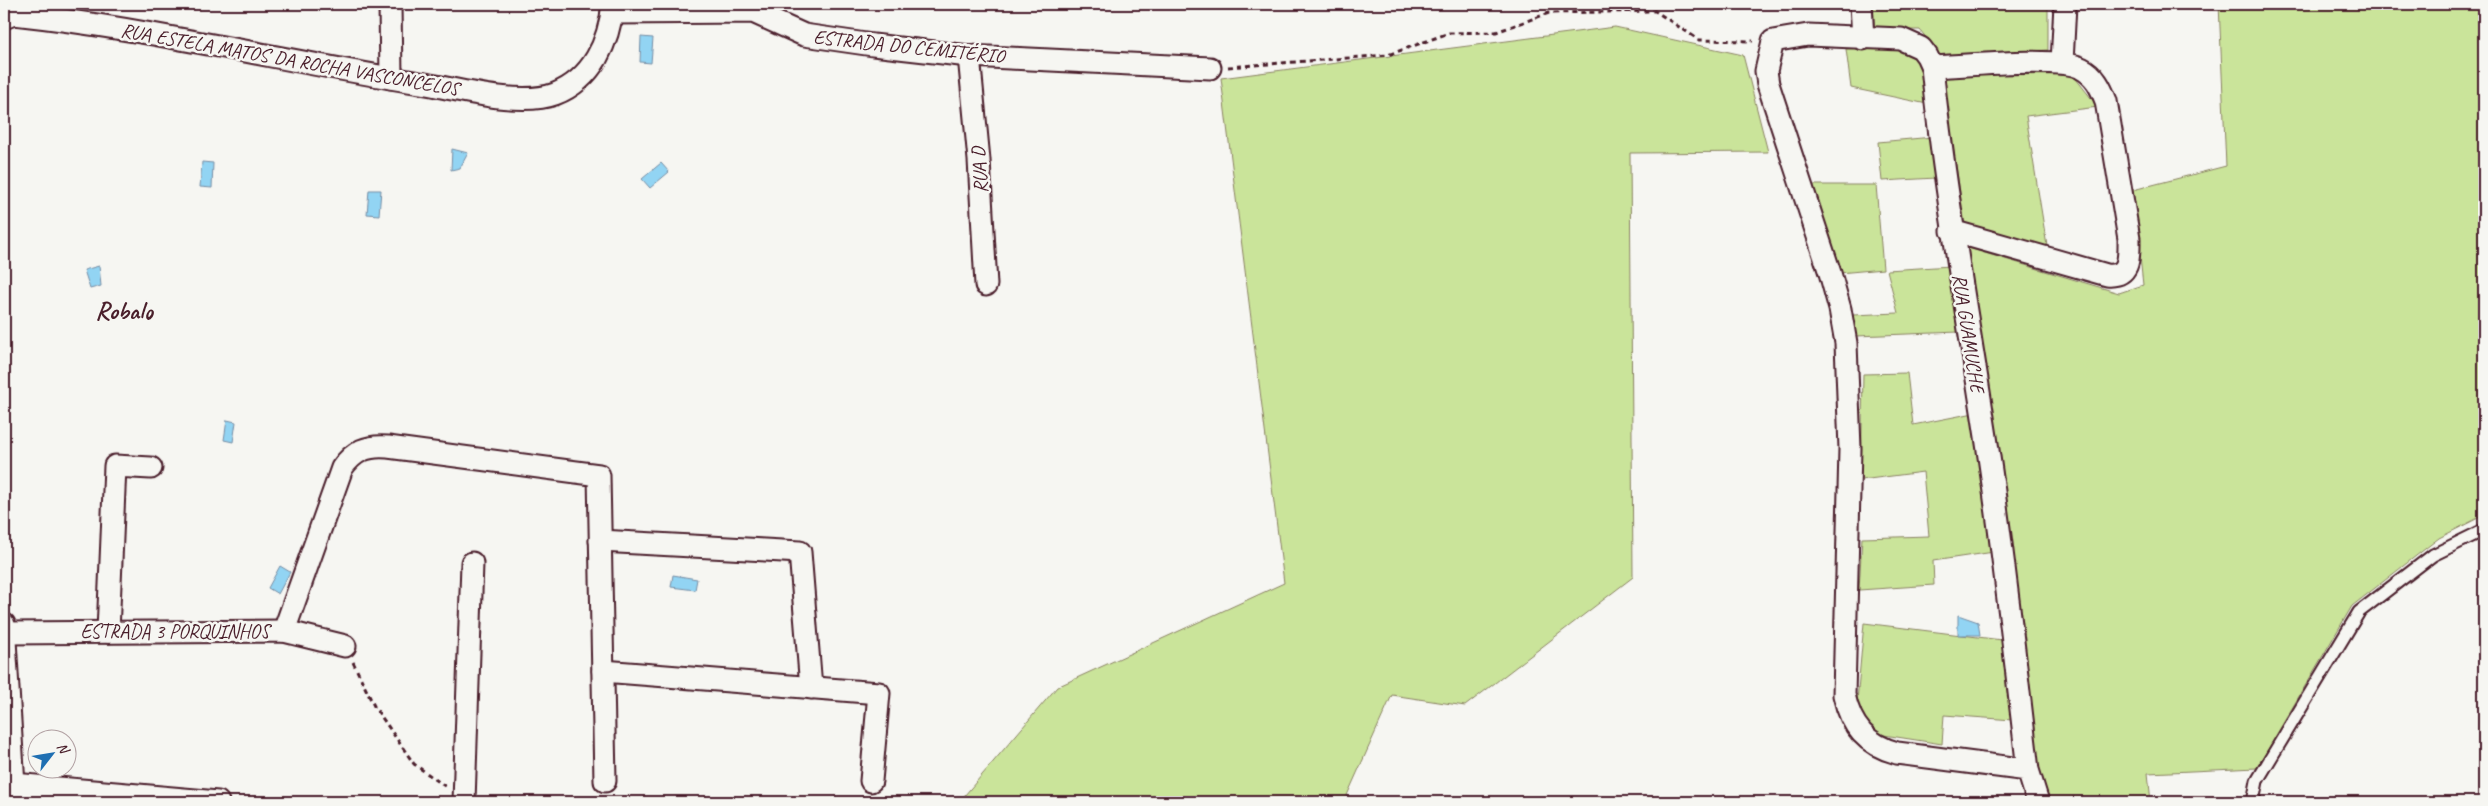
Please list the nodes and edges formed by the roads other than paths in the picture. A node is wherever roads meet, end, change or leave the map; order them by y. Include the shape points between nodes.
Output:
1 (390, 4) edge
2 (1861, 4) edge
3 (2065, 4) edge
4 (612, 8) edge
5 (95, 13) edge
6 (4, 18) edge
7 (1863, 39) junction
8 (969, 56) junction
9 (2062, 63) junction
10 (1210, 68) road end
11 (1932, 68) junction
12 (390, 78) junction
13 (1952, 231) junction
14 (986, 285) dead end
15 (151, 468) dead end
16 (2484, 530) edge
17 (600, 541) junction
18 (472, 563) dead end
19 (4, 624) edge
20 (284, 630) junction
21 (108, 632) junction
22 (4, 633) edge
23 (344, 646) road end
24 (603, 671) junction
25 (811, 688) junction
26 (2028, 770) junction
27 (871, 781) dead end
28 (605, 782) dead end
29 (14, 793) edge
30 (464, 801) edge
31 (218, 802) edge
32 (2038, 802) edge
33 (2253, 802) edge

1 - 12 street
2 - 7 street
3 - 9 street
4 - 8 street, ESTRADA DO CEMITÉRIO via 753,12 804,35
4 - 12 street, RUA ESTELA MATOS DA ROCHA VASCONCELOS via 604,45 597,59 573,84 555,94 522,99
5 - 6 street, RUA ESTELA MATOS DA ROCHA VASCONCELOS via 14,14
5 - 12 street, RUA ESTELA MATOS DA ROCHA VASCONCELOS
7 - 11 street, RUA GUAMUCHE via 1912,42 1927,56
7 - 26 street, RUA GUAMUCHE via 1808,35 1773,41 1766,71 1830,273 1846,343 1850,448 1844,696 1847,710 1864,737 1884,750
8 - 10 street, ESTRADA DO CEMITÉRIO
8 - 14 street, RUA D
9 - 11 street
9 - 13 street via 2092,75 2106,101 2129,239 2128,266 2119,274 2107,275
11 - 13 street, RUA GUAMUCHE
13 - 26 street, RUA GUAMUCHE via 1986,440
15 - 21 street via 115,466
16 - 33 lane via 2433,555 2359,612 2257,781
17 - 20 street via 599,475 388,447 366,447 342,468
17 - 24 street
17 - 25 street via 800,552
18 - 30 street
19 - 22 street
20 - 21 street, ESTRADA 3 PORQUINHOS
20 - 23 street, ESTRADA 3 PORQUINHOS
21 - 22 street, ESTRADA 3 PORQUINHOS
22 - 29 street
24 - 25 street
24 - 28 street
25 - 27 street via 879,693
26 - 32 street, RUA GUAMUCHE
29 - 31 street

